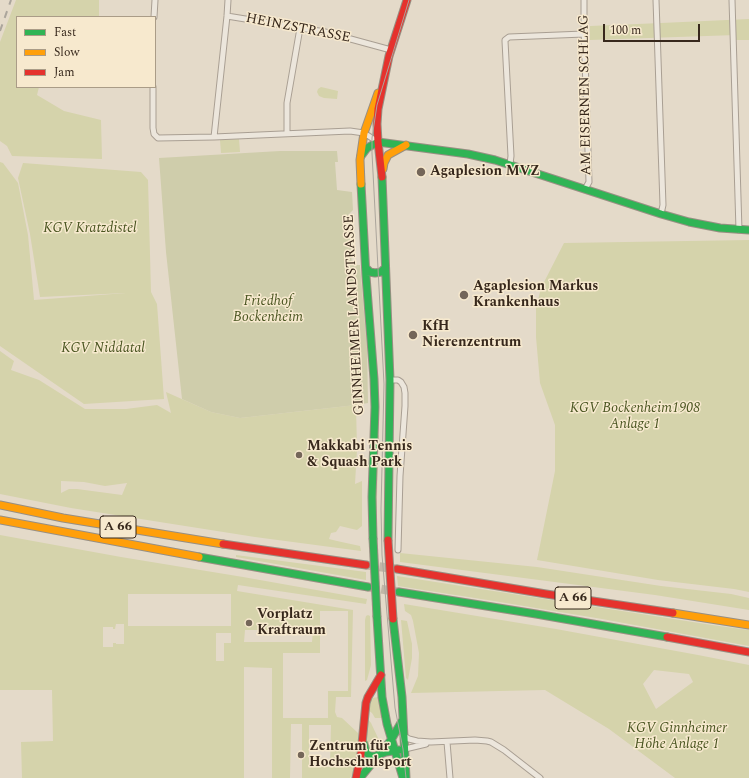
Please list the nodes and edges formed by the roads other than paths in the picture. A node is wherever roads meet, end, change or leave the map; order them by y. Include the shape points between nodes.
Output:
1 (155, 0) edge
2 (228, 0) edge
3 (407, 0) edge
4 (584, 0) edge
5 (656, 0) edge
6 (732, 0) edge
7 (154, 16) edge
8 (227, 16) junction
9 (300, 28) junction
10 (584, 34) junction
11 (391, 50) junction
12 (384, 78) junction
13 (152, 88) edge
14 (287, 133) junction
15 (364, 133) junction
16 (214, 137) junction
17 (378, 142) junction
18 (406, 145) junction
19 (360, 160) junction
20 (510, 164) junction
21 (382, 174) junction
22 (586, 189) junction
23 (661, 214) junction
24 (739, 230) junction
25 (749, 230) edge
26 (366, 268) junction
27 (385, 268) junction
28 (390, 380) junction
29 (0, 505) edge
30 (0, 520) edge
31 (398, 550) dead end
32 (366, 564) tunnel mouth
33 (397, 569) tunnel mouth
34 (368, 587) tunnel mouth
35 (399, 592) tunnel mouth
36 (749, 625) edge
37 (749, 652) edge
38 (381, 674) junction
39 (403, 719) junction
40 (404, 736) junction
41 (391, 740) junction
42 (363, 741) junction
43 (431, 742) junction
44 (447, 742) junction
45 (405, 749) junction
46 (395, 751) junction
47 (379, 755) junction
48 (356, 778) edge
49 (360, 778) edge
50 (405, 778) edge
51 (450, 778) edge
52 (540, 778) edge

1 - 7 street
2 - 8 street
3 - 11 main road, GINNHEIMER LANDSTRASSE
4 - 10 street, AM EISERNEN SCHLAG
5 - 23 street via 663,205
6 - 24 street
8 - 9 street, HEINZSTRASSE
8 - 16 street
9 - 11 street, HEINZSTRASSE
9 - 14 street via 287,103
10 - 20 street via 509,36 505,40
10 - 22 street, AM EISERNEN SCHLAG via 589,182
11 - 12 main road, GINNHEIMER LANDSTRASSE
12 - 15 main road, GINNHEIMER LANDSTRASSE
12 - 17 main road, GINNHEIMER LANDSTRASSE via 378,109
13 - 16 street via 152,128 156,137
14 - 15 street
14 - 16 street
15 - 17 street
15 - 19 main road, GINNHEIMER LANDSTRASSE
17 - 18 main road
17 - 19 main road via 364,151
17 - 21 main road, GINNHEIMER LANDSTRASSE
18 - 20 main road via 468,154
18 - 21 main road via 387,157
19 - 26 main road, GINNHEIMER LANDSTRASSE
20 - 22 main road
21 - 27 main road, GINNHEIMER LANDSTRASSE
22 - 23 main road
23 - 24 main road via 704,226
24 - 25 main road
26 - 27 main road via 375,273
26 - 38 main road, GINNHEIMER LANDSTRASSE, bridge via 375,407 372,497
27 - 28 main road, GINNHEIMER LANDSTRASSE
28 - 31 street via 401,382 405,392
28 - 39 main road, GINNHEIMER LANDSTRASSE, bridge via 387,519
29 - 32 main road, A 66 via 237,547
30 - 34 main road, A 66
33 - 36 main road, A 66
35 - 37 main road, A 66
38 - 41 main road, GINNHEIMER LANDSTRASSE
38 - 42 main road via 366,703
39 - 40 main road, GINNHEIMER LANDSTRASSE
39 - 41 main road
40 - 43 street
40 - 45 main road, GINNHEIMER LANDSTRASSE
41 - 46 main road, GINNHEIMER LANDSTRASSE
41 - 47 main road
42 - 47 main road via 368,754
42 - 48 main road
43 - 44 street
43 - 45 street
44 - 51 street
44 - 52 street via 491,742
45 - 46 main road
45 - 50 main road, GINNHEIMER LANDSTRASSE
46 - 47 main road
46 - 50 main road, GINNHEIMER LANDSTRASSE
47 - 49 main road

